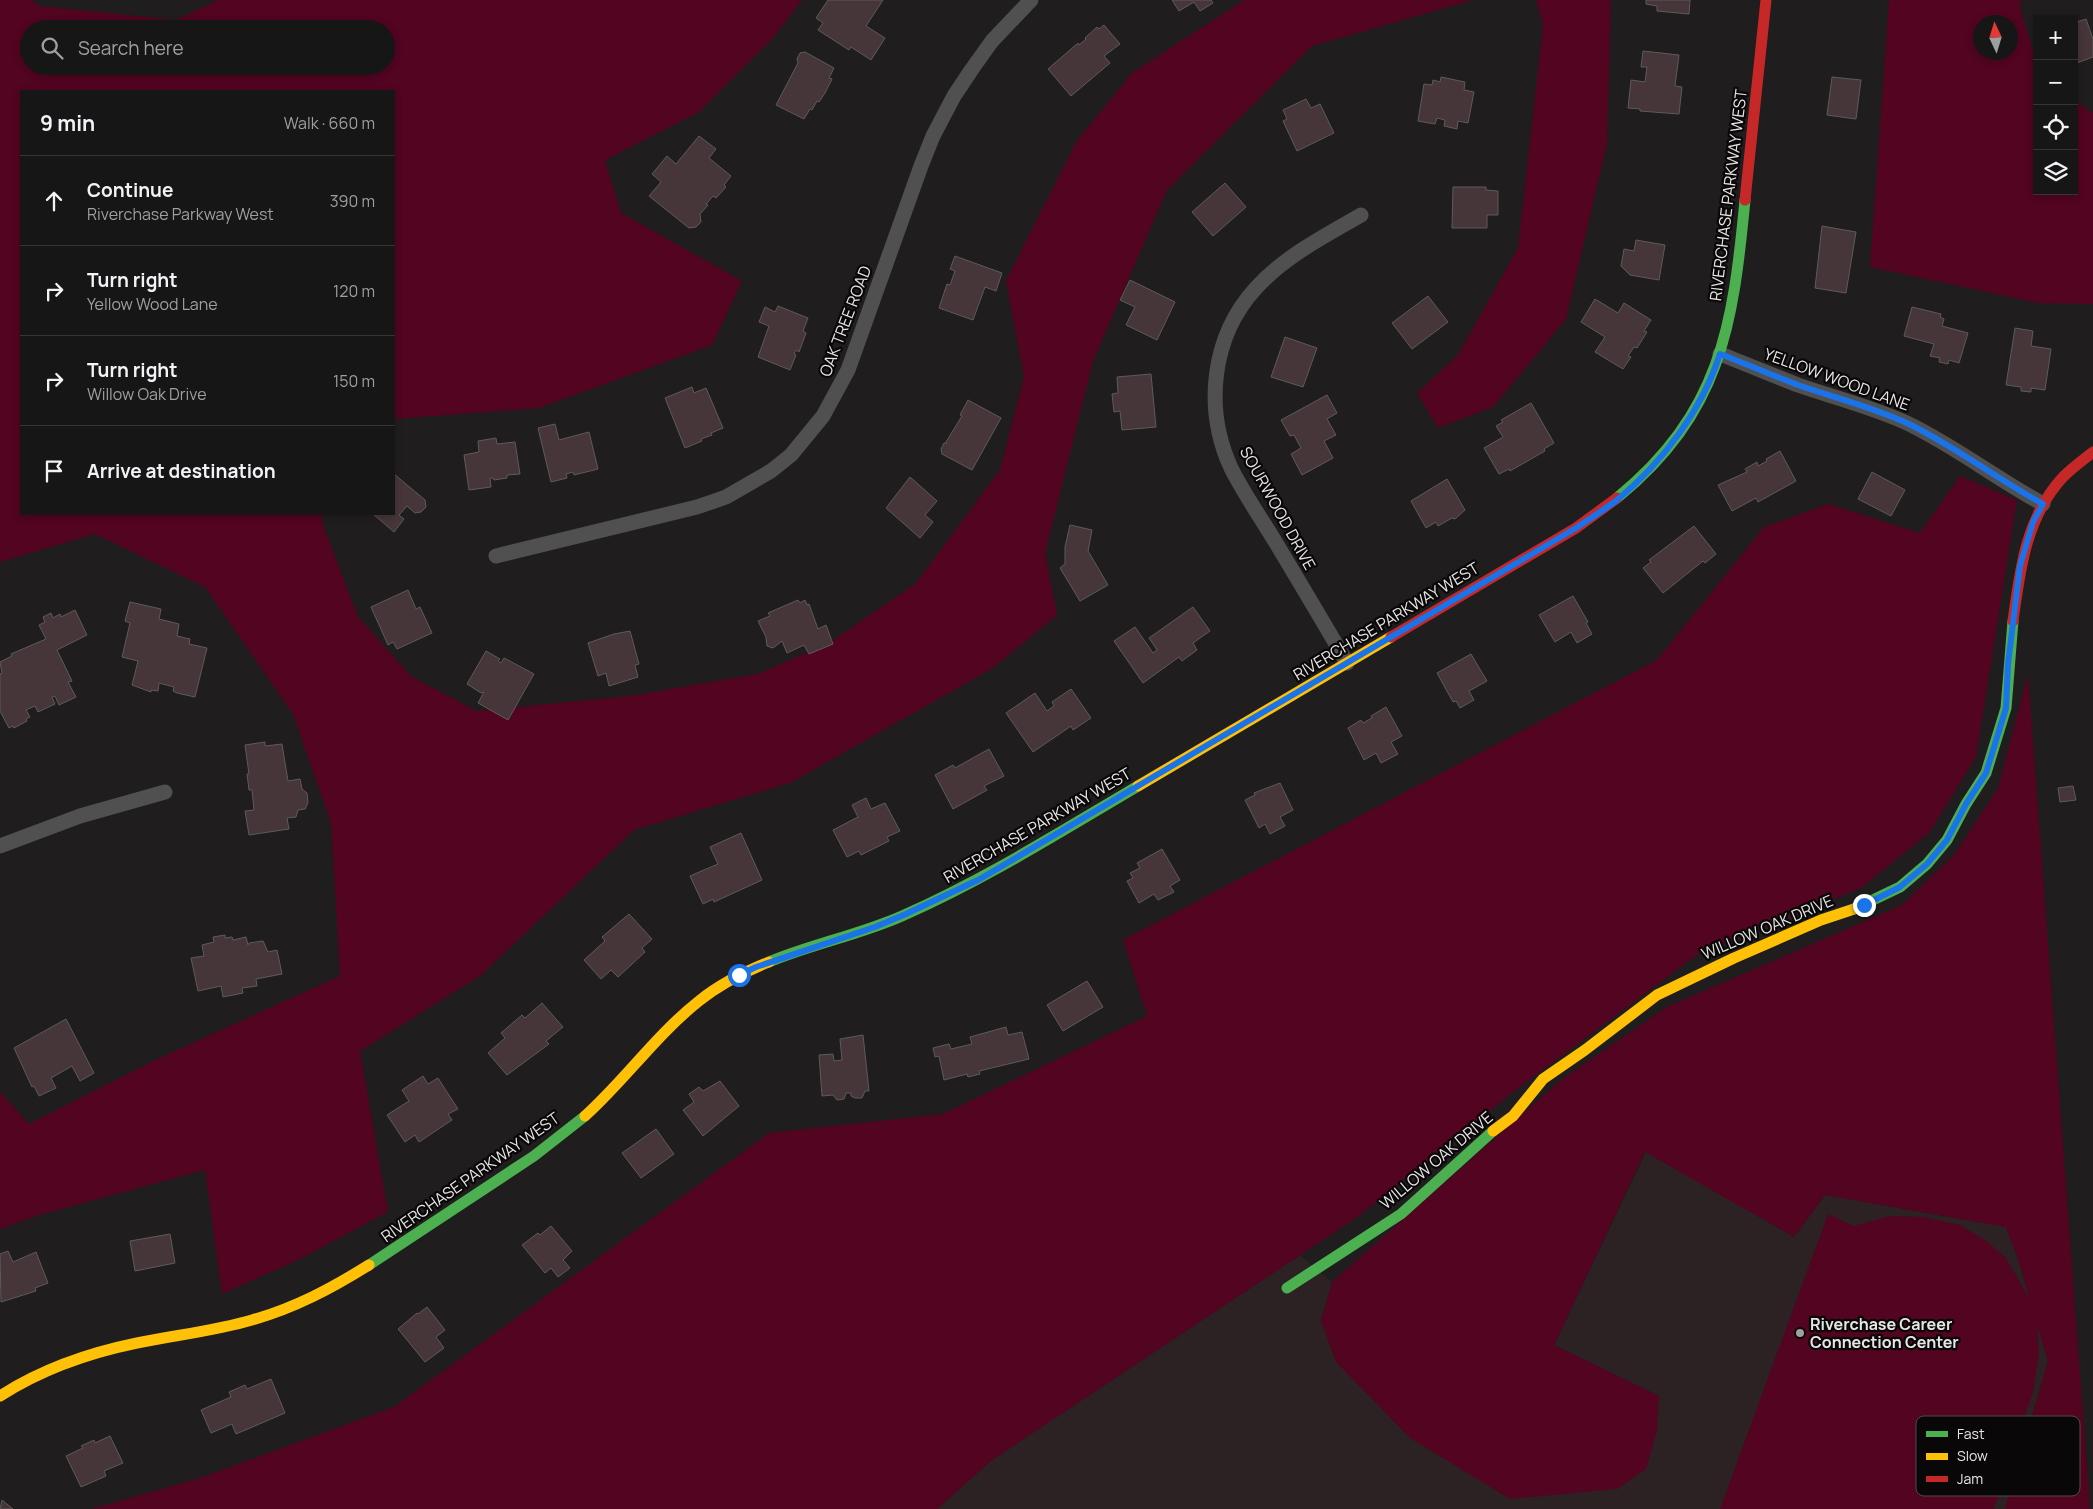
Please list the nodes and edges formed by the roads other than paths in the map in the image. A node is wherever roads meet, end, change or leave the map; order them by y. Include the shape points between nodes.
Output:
1 (1031, 0) edge
2 (1766, 0) edge
3 (1361, 215) dead end
4 (1720, 354) junction
5 (2093, 452) edge
6 (2043, 504) junction
7 (496, 556) dead end
8 (1348, 663) junction
9 (165, 792) dead end
10 (0, 846) edge
11 (1287, 1288) dead end
12 (0, 1396) edge

1 - 7 street, OAK TREE ROAD via 992,41 954,96 921,166 848,370 823,416 791,455 726,497 697,507
2 - 4 street, RIVERCHASE PARKWAY WEST via 1739,262
3 - 8 street, SOURWOOD DRIVE via 1298,253 1255,289 1233,320 1215,374 1217,423 1232,469
4 - 6 street, YELLOW WOOD LANE via 1908,424
4 - 8 street, RIVERCHASE PARKWAY WEST via 1695,410 1680,433 1615,501 1576,528
5 - 6 street, WILLOW OAK DRIVE via 2065,475
6 - 11 street, WILLOW OAK DRIVE via 2033,522 2020,566 2006,708 1986,773 1947,840 1927,864 1900,887 1864,905 1821,920 1657,995 1543,1079 1513,1116 1486,1136 1401,1214
8 - 12 street, RIVERCHASE PARKWAY WEST via 980,879 875,927 756,967 720,986 667,1030 596,1105 556,1139 382,1258 315,1297 242,1322 77,1358 45,1370
9 - 10 street via 63,822

